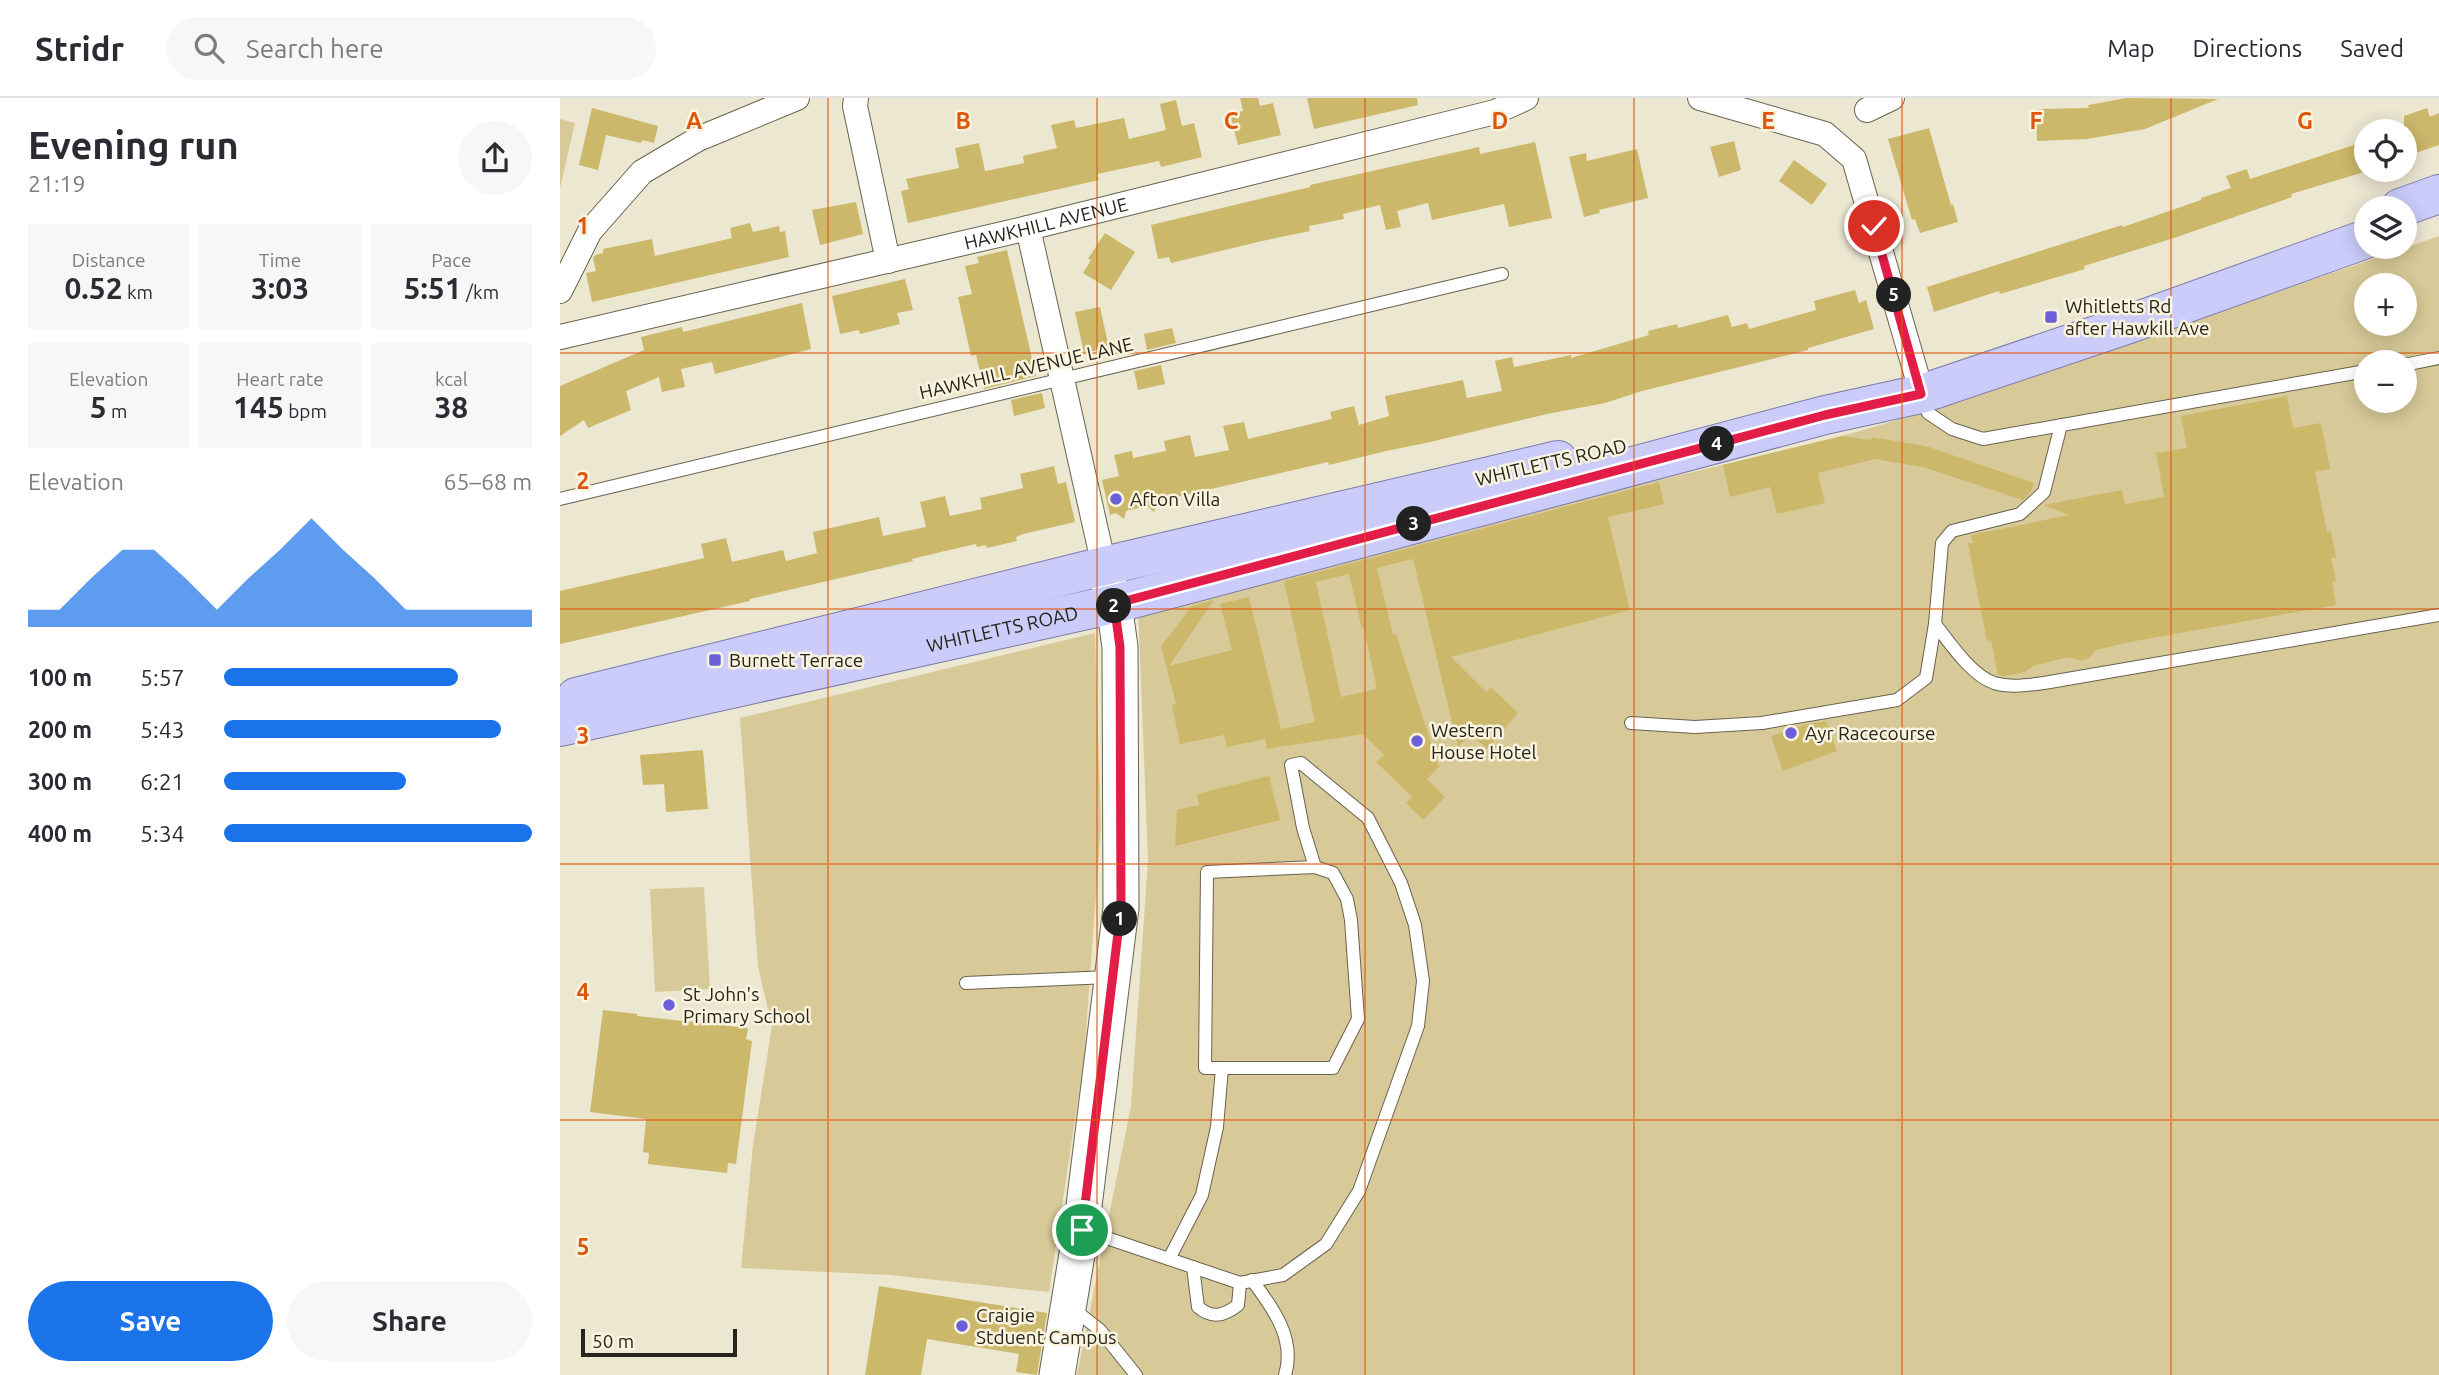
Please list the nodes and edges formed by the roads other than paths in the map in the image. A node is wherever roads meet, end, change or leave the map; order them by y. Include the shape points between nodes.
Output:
1 (797, 98) edge
2 (856, 98) edge
3 (1526, 98) edge
4 (1700, 98) edge
5 (1892, 98) edge
6 (1867, 110) dead end
7 (2439, 194) edge
8 (2417, 202) edge
9 (2439, 213) edge
10 (2417, 221) edge
11 (2354, 225) edge
12 (1028, 228) junction
13 (2354, 243) edge
14 (888, 261) junction
15 (1502, 274) dead end
16 (560, 291) edge
17 (560, 337) edge
18 (2439, 358) edge
19 (2417, 362) edge
20 (2354, 373) edge
21 (1062, 380) junction
22 (1918, 383) junction
23 (2061, 425) junction
24 (560, 499) edge
25 (1104, 566) junction
26 (1114, 604) junction
27 (2439, 615) edge
28 (1935, 624) junction
29 (711, 678) junction
30 (560, 701) edge
31 (1631, 723) dead end
32 (560, 727) edge
33 (1315, 867) junction
34 (1113, 977) junction
35 (966, 983) dead end
36 (1222, 1068) junction
37 (1082, 1230) junction
38 (1169, 1259) junction
39 (1194, 1267) junction
40 (1246, 1282) junction
41 (1069, 1305) junction
42 (1057, 1375) edge
43 (1136, 1375) edge
44 (1285, 1375) edge

1 - 16 street via 698,139 642,172 590,231
2 - 14 street
3 - 12 street, HAWKHILL AVENUE via 1495,112
4 - 22 street via 1825,134 1854,159
5 - 6 street
7 - 8 main road
9 - 10 main road
11 - 22 main road, WHITLETTS ROAD
12 - 14 street, HAWKHILL AVENUE
12 - 21 street
13 - 22 main road, WHITLETTS ROAD via 2141,320
14 - 17 street, HAWKHILL AVENUE
15 - 21 lane, HAWKHILL AVENUE LANE
18 - 19 lane
20 - 23 lane
21 - 24 lane, HAWKHILL AVENUE LANE
21 - 25 street
22 - 23 lane via 1928,413 1952,429 1983,439
22 - 25 main road, WHITLETTS ROAD via 1862,389
22 - 26 main road, WHITLETTS ROAD via 1825,415
23 - 28 lane via 2044,492 2020,514 1952,531 1942,543
25 - 26 main road
25 - 29 main road, WHITLETTS ROAD
26 - 29 main road, WHITLETTS ROAD
26 - 34 main road via 1120,647 1121,908
27 - 28 lane via 2010,686 1985,679
28 - 31 lane via 1926,678 1897,700 1762,723 1695,727
29 - 30 main road, WHITLETTS ROAD
29 - 32 main road, WHITLETTS ROAD
33 - 36 lane via 1207,872 1205,1068
33 - 36 lane via 1333,873 1347,898 1358,1019 1333,1068
33 - 40 lane via 1291,765 1301,763 1368,818 1401,883 1415,925 1423,981 1418,1026 1359,1191 1325,1244 1283,1275
34 - 35 lane
34 - 37 main road
36 - 38 lane via 1217,1127 1202,1195
37 - 38 lane
37 - 41 main road
38 - 39 lane
39 - 40 lane
39 - 40 lane via 1198,1307 1206,1314 1228,1313 1238,1305
40 - 44 lane via 1275,1310 1287,1342
41 - 42 main road
41 - 43 lane via 1100,1330

